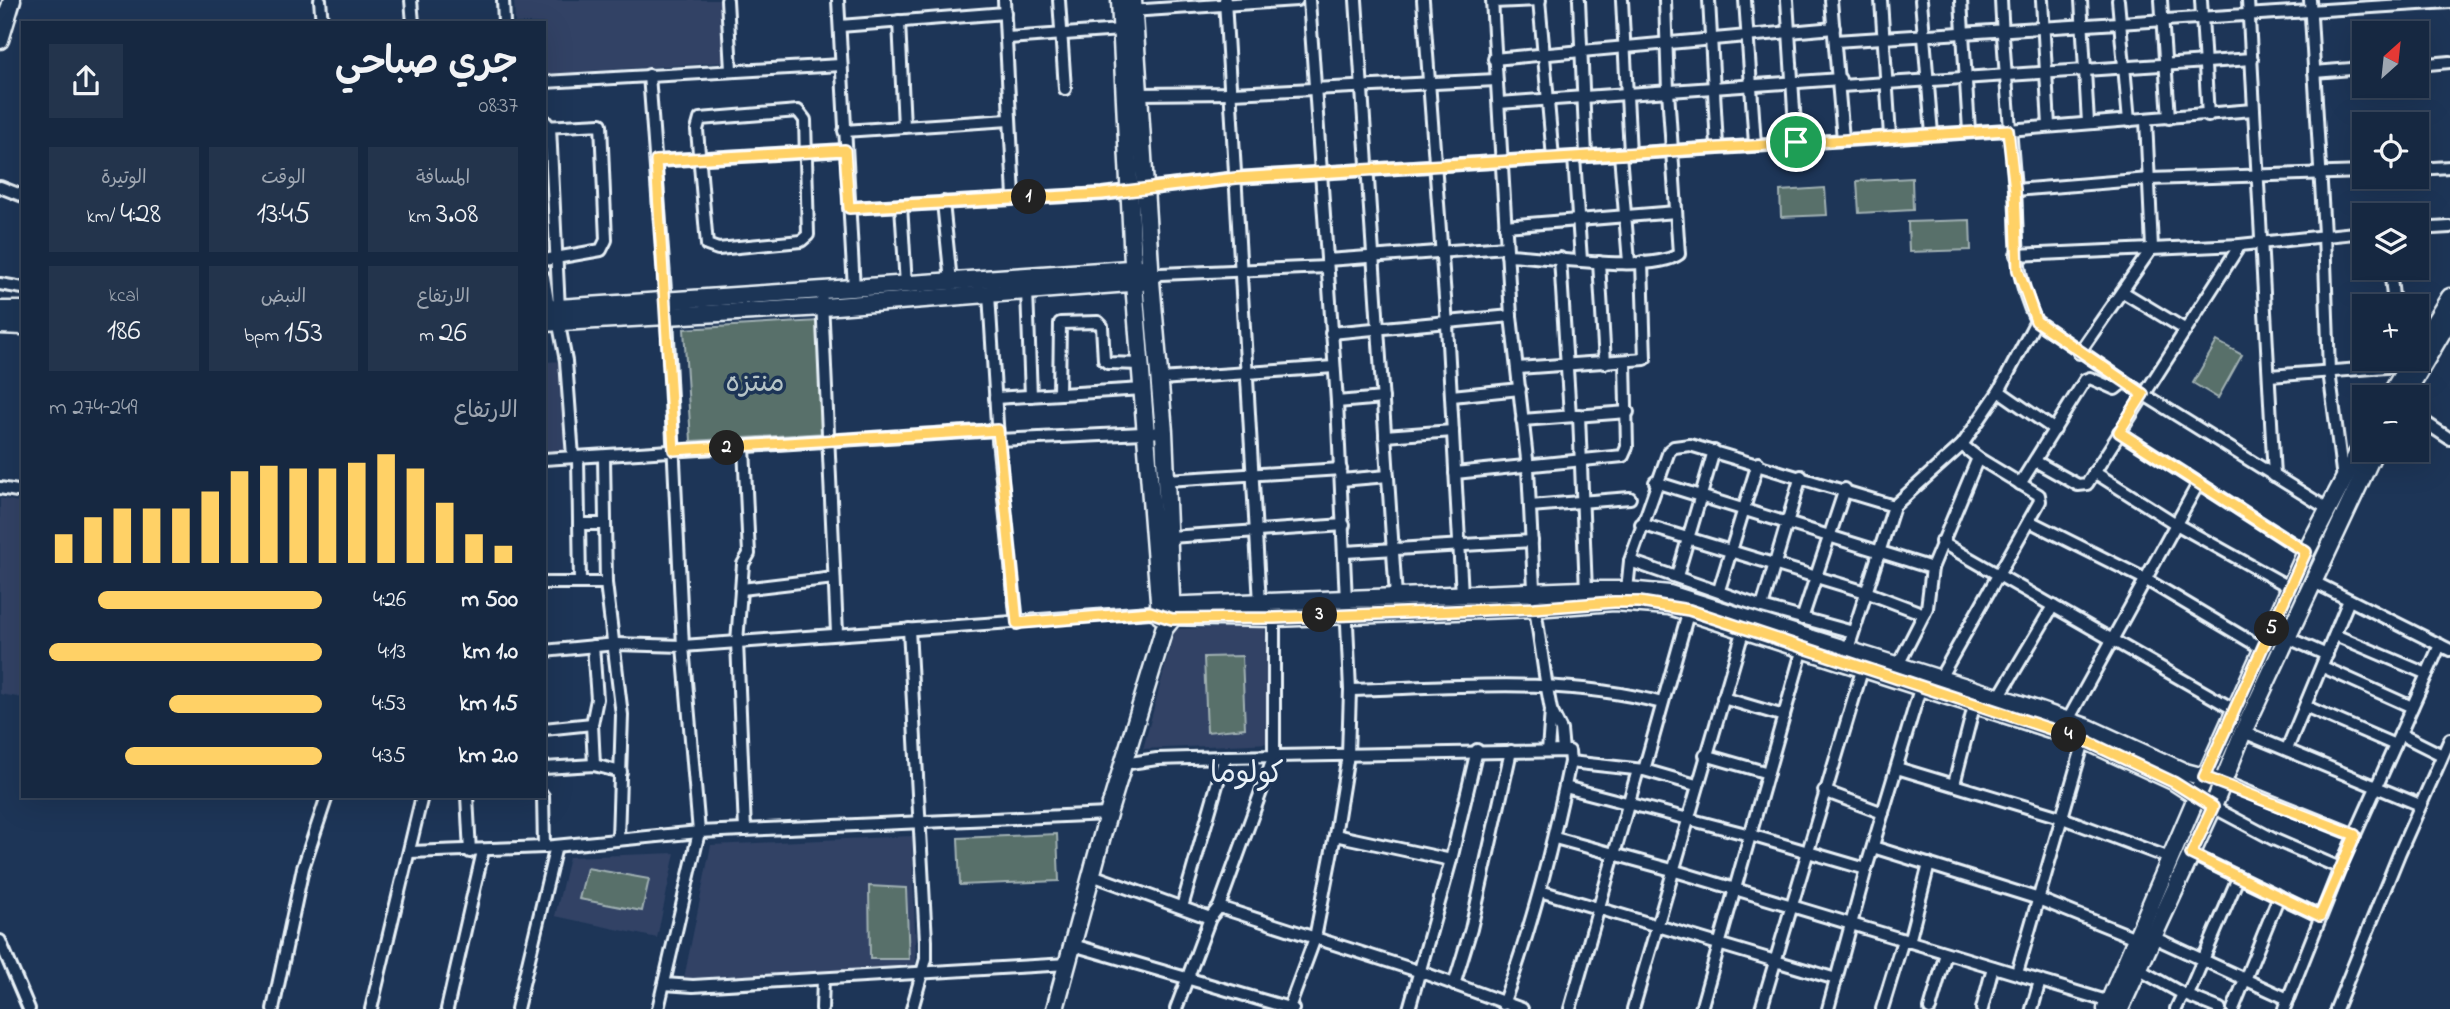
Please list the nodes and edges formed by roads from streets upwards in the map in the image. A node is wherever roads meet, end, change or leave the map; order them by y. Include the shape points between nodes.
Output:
1 (12, 0) edge
2 (320, 0) edge
3 (411, 0) edge
4 (503, 0) edge
5 (727, 0) edge
6 (838, 0) edge
7 (1004, 0) edge
8 (1059, 0) edge
9 (1297, 0) edge
10 (1309, 0) edge
11 (1356, 0) edge
12 (1423, 0) edge
13 (1539, 0) edge
14 (1579, 0) edge
15 (1622, 0) edge
16 (1665, 0) edge
17 (1709, 0) edge
18 (1745, 0) edge
19 (1787, 0) edge
20 (1831, 0) edge
21 (1881, 0) edge
22 (1921, 0) edge
23 (1961, 0) edge
24 (2001, 0) edge
25 (2042, 0) edge
26 (2081, 0) edge
27 (2118, 0) edge
28 (2161, 0) edge
29 (2201, 0) edge
30 (2248, 0) edge
31 (1492, 1) edge
32 (2429, 1) edge
33 (2450, 2) edge
34 (1225, 3) edge
35 (2372, 4) edge
36 (1127, 5) edge
37 (2310, 5) edge
38 (1005, 13) junction
39 (2248, 13) junction
40 (2202, 16) junction
41 (2162, 18) junction
42 (322, 21) edge
43 (413, 21) edge
44 (504, 21) edge
45 (899, 21) junction
46 (2119, 22) junction
47 (2083, 24) junction
48 (2045, 25) junction
49 (840, 26) junction
50 (1834, 29) junction
51 (1121, 30) junction
52 (2003, 31) junction
53 (1062, 33) junction
54 (1789, 33) junction
55 (1963, 33) junction
56 (1922, 34) junction
57 (1884, 36) junction
58 (1007, 38) junction
59 (1747, 38) junction
60 (0, 40) edge
61 (1711, 41) junction
62 (1835, 41) junction
63 (1666, 44) junction
64 (1625, 45) junction
65 (1583, 49) junction
66 (1542, 53) junction
67 (1494, 59) junction
68 (2252, 59) junction
69 (2206, 61) junction
70 (2450, 62) edge
71 (2165, 64) junction
72 (2429, 64) edge
73 (841, 65) junction
74 (2123, 66) junction
75 (2352, 69) edge
76 (731, 70) junction
77 (2084, 70) junction
78 (2314, 72) junction
79 (2044, 74) junction
80 (649, 75) junction
81 (2004, 77) junction
82 (1966, 79) junction
83 (1496, 80) junction
84 (546, 82) edge
85 (1430, 82) junction
86 (1840, 82) junction
87 (1926, 82) junction
88 (1794, 83) junction
89 (1362, 85) junction
90 (1886, 85) junction
91 (1751, 86) junction
92 (1315, 87) junction
93 (1714, 88) junction
94 (1065, 89) dead end
95 (1668, 91) junction
96 (1232, 93) junction
97 (1139, 94) junction
98 (1586, 96) junction
99 (1628, 96) junction
100 (1545, 100) junction
101 (1499, 103) junction
102 (2253, 110) junction
103 (2208, 116) junction
104 (2169, 118) junction
105 (1009, 120) junction
106 (2146, 120) junction
107 (2129, 121) junction
108 (2088, 123) junction
109 (546, 124) edge
110 (2049, 126) junction
111 (904, 127) junction
112 (2008, 130) junction
113 (844, 131) junction
114 (1969, 131) junction
115 (1932, 134) junction
116 (1890, 136) junction
117 (1843, 139) junction
118 (1796, 142) junction
119 (1755, 144) junction
120 (1717, 146) junction
121 (845, 150) junction
122 (1672, 150) junction
123 (805, 153) junction
124 (1625, 154) junction
125 (1580, 156) junction
126 (1553, 158) junction
127 (700, 159) junction
128 (656, 161) junction
129 (1503, 162) junction
130 (1435, 166) junction
131 (2450, 167) edge
132 (2429, 168) edge
133 (1367, 169) junction
134 (1320, 172) junction
135 (2352, 173) edge
136 (2321, 174) junction
137 (2257, 176) junction
138 (1236, 178) junction
139 (2149, 180) junction
140 (0, 187) edge
141 (1147, 187) junction
142 (1130, 189) junction
143 (2015, 190) junction
144 (21, 195) edge
145 (1014, 197) junction
146 (943, 202) junction
147 (901, 205) junction
148 (849, 208) junction
149 (1676, 212) junction
150 (1627, 216) junction
151 (1579, 220) junction
152 (1505, 226) junction
153 (2450, 227) edge
154 (2429, 228) edge
155 (2352, 233) edge
156 (2324, 234) junction
157 (2261, 240) junction
158 (2240, 245) junction
159 (2152, 248) junction
160 (1507, 251) junction
161 (1440, 252) junction
162 (1372, 255) junction
163 (2016, 255) junction
164 (1560, 258) junction
165 (550, 259) edge
166 (1581, 260) junction
167 (1599, 262) junction
168 (1629, 262) junction
169 (1642, 262) junction
170 (1327, 263) junction
171 (1241, 271) junction
172 (1146, 275) junction
173 (951, 282) junction
174 (0, 284) edge
175 (906, 285) junction
176 (1008, 285) junction
177 (546, 286) edge
178 (21, 288) edge
179 (854, 289) junction
180 (1027, 291) junction
181 (2123, 292) junction
182 (989, 294) junction
183 (2450, 297) edge
184 (822, 299) junction
185 (666, 309) junction
186 (0, 310) edge
187 (21, 310) edge
188 (1511, 316) junction
189 (553, 318) edge
190 (2450, 319) edge
191 (2036, 321) junction
192 (0, 325) edge
193 (1447, 325) junction
194 (21, 326) edge
195 (1378, 330) junction
196 (2186, 330) junction
197 (2429, 331) edge
198 (1331, 333) junction
199 (2079, 353) junction
200 (1625, 362) junction
201 (1605, 363) junction
202 (1141, 364) junction
203 (1565, 366) junction
204 (1334, 367) junction
205 (1518, 368) junction
206 (2352, 369) edge
207 (2329, 371) junction
208 (1245, 375) junction
209 (2269, 376) junction
210 (1160, 379) junction
211 (2124, 382) junction
212 (2411, 385) edge
213 (1143, 389) junction
214 (1520, 389) junction
215 (1999, 391) junction
216 (1059, 394) junction
217 (2143, 394) junction
218 (1031, 396) junction
219 (1451, 396) junction
220 (995, 398) junction
221 (1382, 398) junction
222 (1337, 402) junction
223 (1628, 412) junction
224 (1574, 415) junction
225 (1522, 420) junction
226 (2429, 425) edge
227 (2055, 430) junction
228 (1164, 432) junction
229 (1453, 432) junction
230 (2119, 432) junction
231 (1146, 433) junction
232 (998, 435) junction
233 (1385, 436) junction
234 (2450, 439) edge
235 (828, 443) junction
236 (1962, 445) junction
237 (744, 447) junction
238 (674, 450) junction
239 (1714, 452) junction
240 (604, 456) junction
241 (576, 457) junction
242 (1978, 458) junction
243 (546, 459) edge
244 (1582, 461) junction
245 (2035, 461) junction
246 (2354, 462) edge
247 (2369, 462) edge
248 (1758, 463) junction
249 (1528, 468) junction
250 (2094, 472) junction
251 (1455, 473) junction
252 (1341, 474) junction
253 (1254, 475) junction
254 (1388, 476) junction
255 (1801, 476) junction
256 (2274, 476) junction
257 (1167, 480) junction
258 (2344, 481) junction
259 (1656, 482) junction
260 (2020, 484) junction
261 (2199, 484) junction
262 (0, 488) edge
263 (1845, 489) junction
264 (21, 492) edge
265 (1701, 494) junction
266 (1630, 498) dead end
267 (1583, 502) junction
268 (1530, 506) junction
269 (1894, 506) junction
270 (1744, 509) junction
271 (2329, 509) junction
272 (1787, 522) junction
273 (2029, 522) junction
274 (579, 524) junction
275 (605, 524) junction
276 (1641, 524) junction
277 (2176, 524) junction
278 (1344, 525) junction
279 (1257, 532) junction
280 (1830, 535) junction
281 (1170, 537) junction
282 (1688, 538) junction
283 (1532, 541) junction
284 (1941, 542) junction
285 (1461, 546) junction
286 (1392, 550) junction
287 (1345, 552) junction
288 (1732, 552) junction
289 (1878, 552) junction
290 (2306, 552) junction
291 (1630, 561) junction
292 (1774, 564) junction
293 (1932, 568) junction
294 (1999, 575) junction
295 (1676, 576) junction
296 (1817, 576) junction
297 (835, 578) junction
298 (2145, 579) junction
299 (2312, 581) junction
300 (580, 582) junction
301 (546, 583) edge
302 (606, 583) junction
303 (2291, 588) junction
304 (742, 589) junction
305 (1627, 590) junction
306 (1719, 590) junction
307 (1586, 591) junction
308 (1866, 592) junction
309 (1462, 595) junction
310 (1396, 597) junction
311 (2349, 600) junction
312 (1535, 601) junction
313 (1260, 603) junction
314 (2053, 606) junction
315 (1762, 607) junction
316 (1348, 608) junction
317 (1689, 610) junction
318 (1924, 614) junction
319 (1163, 615) junction
320 (1274, 618) junction
321 (1802, 618) junction
322 (1746, 622) junction
323 (1017, 623) junction
324 (909, 629) junction
325 (1853, 632) junction
326 (837, 634) junction
327 (2335, 635) junction
328 (2286, 637) junction
329 (2112, 640) junction
330 (737, 642) junction
331 (616, 644) junction
332 (593, 646) junction
333 (683, 646) junction
334 (2445, 647) edge
335 (1803, 648) junction
336 (1848, 649) junction
337 (2263, 649) junction
338 (546, 651) edge
339 (2325, 661) junction
340 (1898, 665) junction
341 (1863, 667) junction
342 (2427, 674) junction
343 (1929, 679) junction
344 (1547, 688) junction
345 (1350, 690) junction
346 (1999, 697) junction
347 (1723, 698) junction
348 (1975, 702) junction
349 (1662, 703) junction
350 (2307, 707) junction
351 (2412, 707) junction
352 (1551, 710) junction
353 (2235, 710) junction
354 (1784, 716) junction
355 (2068, 720) junction
356 (592, 724) junction
357 (546, 729) edge
358 (2242, 732) junction
359 (2086, 734) junction
360 (2450, 739) edge
361 (2397, 740) junction
362 (2287, 749) junction
363 (1477, 750) junction
364 (1511, 751) junction
365 (1548, 751) junction
366 (1563, 751) junction
367 (1348, 755) junction
368 (1706, 755) junction
369 (2442, 755) junction
370 (1274, 756) junction
371 (1225, 757) junction
372 (1570, 762) junction
373 (1123, 764) junction
374 (594, 765) junction
375 (546, 768) edge
376 (1897, 768) junction
377 (1641, 770) junction
378 (621, 772) junction
379 (1768, 773) junction
380 (2204, 777) junction
381 (2223, 782) junction
382 (1954, 784) junction
383 (1696, 785) junction
384 (1564, 787) junction
385 (2376, 787) junction
386 (1824, 791) junction
387 (2198, 797) junction
388 (326, 798) edge
389 (422, 798) edge
390 (467, 798) edge
391 (543, 798) edge
392 (1631, 804) junction
393 (2420, 805) junction
394 (2213, 807) junction
395 (1883, 813) junction
396 (1108, 814) junction
397 (2060, 817) junction
398 (1688, 818) junction
399 (920, 822) junction
400 (745, 830) junction
401 (699, 832) junction
402 (1335, 835) junction
403 (1750, 835) junction
404 (2355, 835) junction
405 (1555, 838) junction
406 (618, 839) junction
407 (556, 846) junction
408 (544, 847) junction
409 (1872, 847) junction
410 (1805, 850) junction
411 (483, 851) junction
412 (410, 852) junction
413 (470, 852) junction
414 (1616, 854) junction
415 (2191, 854) junction
416 (2172, 859) junction
417 (1451, 860) junction
418 (1929, 864) junction
419 (2340, 868) junction
420 (1866, 869) junction
421 (1672, 870) junction
422 (1092, 875) junction
423 (2238, 878) junction
424 (1735, 890) junction
425 (1540, 891) junction
426 (2279, 896) junction
427 (2036, 898) junction
428 (1182, 907) junction
429 (1219, 907) junction
430 (1790, 907) junction
431 (1601, 908) junction
432 (2320, 916) junction
433 (1210, 918) junction
434 (1850, 924) junction
435 (1657, 926) junction
436 (1315, 938) junction
437 (2146, 938) junction
438 (0, 941) edge
439 (1906, 941) junction
440 (1720, 944) junction
441 (1073, 945) junction
442 (1946, 953) junction
443 (1776, 961) junction
444 (2202, 962) junction
445 (1068, 964) junction
446 (1993, 967) junction
447 (2138, 969) junction
448 (1421, 972) junction
449 (2017, 973) junction
450 (922, 974) junction
451 (1188, 978) junction
452 (823, 979) junction
453 (1836, 979) junction
454 (2244, 980) junction
455 (2040, 981) junction
456 (664, 984) junction
457 (1454, 985) junction
458 (2186, 994) junction
459 (1254, 1004) edge
460 (1503, 1004) junction
461 (2286, 1004) edge
462 (2112, 1007) edge
463 (1291, 1008) edge
464 (29, 1009) edge
465 (273, 1009) edge
466 (371, 1009) edge
467 (447, 1009) edge
468 (517, 1009) edge
469 (658, 1009) edge
470 (822, 1009) edge
471 (912, 1009) edge
472 (1055, 1009) edge
473 (1177, 1009) edge
474 (1409, 1009) edge
475 (1522, 1009) edge
476 (1570, 1009) edge
477 (1633, 1009) edge
478 (1701, 1009) edge
479 (1761, 1009) edge
480 (1828, 1009) edge
481 (1882, 1009) edge
482 (1930, 1009) edge
483 (1982, 1009) edge
484 (2032, 1009) edge
485 (2176, 1009) edge
486 (2220, 1009) edge
487 (2233, 1009) edge
488 (2336, 1009) edge

1 - 60 street
2 - 42 street
3 - 43 street
4 - 44 street
5 - 76 street
6 - 49 street
7 - 38 street
8 - 53 street
9 - 34 street
10 - 92 street
11 - 89 street
12 - 85 street
13 - 31 street
13 - 66 street
14 - 65 street
15 - 64 street
16 - 63 street
17 - 61 street
18 - 59 street
19 - 54 street
20 - 50 street
21 - 57 street
22 - 56 street
23 - 55 street
24 - 52 street
25 - 48 street
26 - 47 street
27 - 46 street
28 - 41 street
29 - 40 street
30 - 39 street
31 - 67 street
32 - 33 street
32 - 35 street
34 - 36 street
34 - 96 street
35 - 37 street
36 - 51 street
36 - 97 street
37 - 39 street
37 - 78 street
38 - 45 street
38 - 58 street
39 - 40 street
39 - 68 street
40 - 41 street
40 - 69 street
41 - 46 street
41 - 71 street
45 - 49 street
45 - 111 street
46 - 47 street
46 - 74 street
47 - 48 street
47 - 77 street
48 - 52 street
48 - 79 street
49 - 73 street
50 - 54 street
50 - 62 street
51 - 53 street
51 - 142 street
52 - 55 street
52 - 81 street
53 - 58 street
53 - 94 street
54 - 59 street
54 - 88 street
55 - 56 street
55 - 82 street
56 - 57 street
56 - 87 street
57 - 62 street
57 - 90 street
58 - 105 street
59 - 61 street
59 - 91 street
61 - 63 street
61 - 93 street
62 - 86 street
63 - 64 street
63 - 95 street
64 - 65 street
64 - 99 street
65 - 66 street
65 - 98 street
66 - 67 street
66 - 100 street
67 - 83 street
68 - 69 street
68 - 102 street
69 - 71 street
69 - 103 street
70 - 72 street
71 - 74 street
71 - 104 street
73 - 76 street
73 - 113 street
74 - 77 street
74 - 107 street
75 - 78 street
76 - 80 street
77 - 79 street
77 - 108 street
78 - 136 street
79 - 81 street
79 - 110 street
80 - 84 street
80 - 128 street
81 - 82 street
81 - 112 street
82 - 87 street
82 - 114 street
83 - 85 street
83 - 101 street
85 - 89 street
85 - 130 street
86 - 88 street
86 - 90 street
86 - 117 street
87 - 90 street
87 - 115 street
88 - 91 street
88 - 118 street
89 - 92 street
89 - 133 street
90 - 116 street
91 - 93 street
91 - 119 street
92 - 96 street
92 - 134 street
93 - 95 street
93 - 120 street
95 - 99 street
95 - 122 street
96 - 97 street
96 - 138 street
97 - 141 street
98 - 99 street
98 - 100 street
98 - 125 street
99 - 124 street
100 - 101 street
100 - 126 street
101 - 129 street
102 - 103 street
102 - 137 street
103 - 104 street
104 - 106 street
105 - 111 street
105 - 145 street
106 - 107 street
106 - 139 street
107 - 108 street
108 - 110 street
109 - 165 street
109 - 165 street via 601,124 606,240 601,250
110 - 112 street
111 - 113 street
112 - 114 street
112 - 143 street
113 - 121 street
114 - 115 street
115 - 116 street
116 - 117 street
117 - 118 street
118 - 119 street
119 - 120 street
120 - 122 street
121 - 123 street
121 - 148 street
122 - 124 street
122 - 149 street
123 - 127 street
123 - 127 street via 805,120 798,111 701,119 697,130
123 - 127 street via 809,231 805,239 718,249 707,245
124 - 125 street
124 - 150 street
125 - 126 street
125 - 151 street
126 - 129 street
127 - 128 street
128 - 185 street
129 - 130 street
129 - 152 street
130 - 133 street
130 - 161 street
131 - 132 street
133 - 134 street
133 - 162 street
134 - 138 street
134 - 170 street
135 - 136 street
136 - 137 street
136 - 156 street
137 - 139 street
137 - 157 street
138 - 141 street
138 - 171 street
139 - 143 street
139 - 159 street
140 - 144 street
141 - 142 street
141 - 172 street
142 - 145 street
142 - 172 street
143 - 163 street
145 - 146 street
146 - 147 street
146 - 173 street
147 - 148 street
147 - 175 street
148 - 179 street
149 - 150 street
149 - 169 street via 1679,254
150 - 151 street
150 - 168 street
151 - 152 street
151 - 166 street
152 - 160 street
153 - 154 street
155 - 156 street
156 - 157 street
156 - 207 street
157 - 158 street
157 - 209 street
158 - 159 street
158 - 196 street
159 - 163 street
159 - 181 street
160 - 161 street
160 - 164 street
160 - 188 street
161 - 162 street
161 - 193 street
162 - 170 street
162 - 195 street
163 - 191 street
164 - 166 street
164 - 203 street
165 - 189 street
166 - 167 street
167 - 168 street
167 - 201 street
168 - 169 street
169 - 200 street via 1647,356
170 - 171 street
170 - 198 street
171 - 172 street
171 - 208 street
172 - 176 street
172 - 180 street
172 - 202 street
172 - 210 street
173 - 175 street
173 - 176 street
174 - 178 street
175 - 179 street
176 - 180 street
176 - 182 street
177 - 189 street
179 - 184 street
180 - 218 street
181 - 196 street
181 - 199 street
182 - 184 street
182 - 220 street
183 - 197 street
184 - 185 street
184 - 235 street
185 - 189 street
185 - 238 street
186 - 187 street
188 - 193 street
188 - 205 street
189 - 241 street via 566,361
190 - 212 street
191 - 199 street
191 - 215 street
192 - 194 street
193 - 195 street
193 - 219 street
195 - 198 street
195 - 221 street
196 - 217 street
198 - 204 street
199 - 211 street
200 - 201 street
200 - 223 street
201 - 203 street
202 - 213 street
202 - 216 street via 1104,360 1098,322 1060,323
203 - 205 street
203 - 224 street
204 - 208 street
204 - 222 street
205 - 214 street
206 - 207 street
207 - 209 street
207 - 258 street
208 - 210 street
208 - 253 street
209 - 256 street
210 - 228 street
211 - 217 street
211 - 227 street via 2115,389 2085,380
213 - 216 street
213 - 231 street
214 - 219 street
214 - 225 street
215 - 227 street
215 - 236 street
216 - 218 street
217 - 230 street
217 - 256 street
218 - 220 street
219 - 229 street
220 - 232 street
221 - 222 street
221 - 233 street
222 - 252 street
223 - 224 street
223 - 244 street via 1623,456
224 - 225 street
224 - 244 street
225 - 249 street
226 - 234 street
227 - 245 street
228 - 231 street
228 - 257 street
229 - 233 street
229 - 251 street
230 - 250 street
230 - 261 street
231 - 232 street
231 - 319 street
232 - 235 street
232 - 323 street
233 - 254 street
235 - 237 street
235 - 297 street
236 - 242 street
236 - 269 street
237 - 238 street
237 - 304 street via 749,554 743,564
238 - 240 street
238 - 333 street
239 - 248 street
239 - 259 street via 1690,445 1674,447
239 - 265 street
240 - 241 street
240 - 275 street
241 - 243 street
241 - 274 street
242 - 260 street
242 - 284 street
244 - 249 street
244 - 267 street
245 - 250 street via 2081,486
245 - 260 street
246 - 258 street
247 - 299 street
248 - 255 street
248 - 270 street
249 - 251 street
249 - 268 street
250 - 277 street
251 - 285 street
252 - 253 street
252 - 254 street
252 - 278 street
253 - 257 street
253 - 279 street
254 - 286 street
255 - 263 street
255 - 272 street
256 - 271 street
257 - 281 street
258 - 271 street
259 - 265 street
259 - 276 street
260 - 273 street via 2040,498
261 - 277 street
261 - 290 street
262 - 264 street
263 - 269 street
263 - 280 street
265 - 270 street
265 - 282 street
266 - 267 street
267 - 268 street
267 - 307 street
268 - 283 street
269 - 289 street
270 - 272 street
270 - 288 street
271 - 290 street
272 - 280 street
272 - 292 street
273 - 294 street
273 - 298 street
274 - 275 street
274 - 300 street
275 - 302 street
276 - 282 street
276 - 291 street
277 - 298 street
277 - 303 street
278 - 279 street
278 - 287 street
279 - 281 street
279 - 313 street
280 - 289 street
280 - 296 street
281 - 319 street
282 - 288 street
282 - 295 street
283 - 285 street
283 - 312 street
284 - 293 street
284 - 294 street
285 - 286 street
285 - 309 street
286 - 287 street
286 - 310 street
287 - 316 street
288 - 292 street
288 - 306 street
289 - 293 street
289 - 308 street
290 - 303 street
291 - 295 street
291 - 305 street
292 - 296 street
292 - 315 street
293 - 318 street
294 - 314 street
294 - 343 street
295 - 306 street
296 - 308 street
296 - 321 street
297 - 304 street
297 - 326 street
298 - 329 street
298 - 337 street
299 - 311 street
299 - 328 street
300 - 301 street
300 - 302 street
302 - 331 street
303 - 337 street
304 - 330 street
305 - 307 street
305 - 322 street via 1669,594
306 - 315 street
307 - 312 street
308 - 318 street
308 - 325 street
309 - 310 street
309 - 312 street
310 - 316 street
311 - 327 street
311 - 334 street
312 - 316 street
312 - 317 street via 1639,602
312 - 344 street
313 - 316 street
313 - 319 street
314 - 329 street
314 - 346 street
315 - 321 street
316 - 320 street
316 - 345 street
317 - 322 street
317 - 349 street
318 - 340 street
319 - 320 street
319 - 323 street
319 - 373 street
320 - 370 street
321 - 325 street
322 - 335 street
322 - 336 street
322 - 347 street
323 - 324 street
324 - 326 street
324 - 399 street
325 - 336 street
326 - 330 street
327 - 339 street
327 - 342 street
328 - 339 street
328 - 358 street
329 - 353 street
329 - 355 street
330 - 333 street
330 - 400 street
331 - 332 street
331 - 333 street
331 - 378 street
332 - 338 street
332 - 356 street via 597,699
333 - 401 street
334 - 342 street
335 - 341 street
335 - 354 street
336 - 340 street
337 - 353 street
339 - 350 street
339 - 351 street
340 - 343 street
341 - 343 street
341 - 386 street
342 - 351 street
343 - 346 street
343 - 348 street
343 - 376 street
344 - 345 street
344 - 349 street via 1601,689
344 - 352 street
345 - 367 street
346 - 355 street
347 - 354 street
347 - 368 street
348 - 359 street
348 - 382 street
349 - 377 street
350 - 361 street
350 - 362 street
351 - 361 street
352 - 365 street
352 - 366 street via 1561,730
353 - 380 street
354 - 379 street
355 - 359 street
356 - 357 street
356 - 374 street
358 - 362 street
358 - 381 street
359 - 380 street
359 - 387 street
359 - 397 street
360 - 369 street
361 - 369 street
361 - 385 street
362 - 385 street
363 - 364 street
363 - 367 street
363 - 417 street
364 - 365 street
364 - 457 street via 1478,902
365 - 366 street
366 - 372 street via 1570,752
367 - 370 street
367 - 402 street
368 - 379 street
368 - 383 street
369 - 393 street
370 - 371 street
370 - 429 street
371 - 373 street
371 - 428 street
372 - 377 street
372 - 384 street
373 - 396 street
374 - 375 street
374 - 378 street
376 - 382 street
376 - 395 street
377 - 383 street
377 - 392 street
378 - 406 street
379 - 403 street
380 - 381 street
380 - 387 street
381 - 394 street
381 - 404 street
382 - 397 street
383 - 398 street
384 - 392 street
384 - 405 street
385 - 393 street
385 - 404 street
386 - 395 street
386 - 410 street
387 - 394 street
387 - 416 street
388 - 465 street via 303,868
389 - 412 street
390 - 413 street
391 - 408 street
392 - 398 street
392 - 414 street
393 - 488 street
394 - 415 street
394 - 419 street
395 - 409 street
396 - 399 street
396 - 422 street
397 - 416 street
397 - 427 street
398 - 403 street
398 - 421 street
399 - 400 street
399 - 450 street via 926,941
400 - 401 street
401 - 406 street
401 - 456 street
402 - 417 street
402 - 436 street
403 - 410 street
403 - 424 street
404 - 419 street
405 - 414 street
405 - 425 street
406 - 407 street
407 - 408 street
407 - 468 street
408 - 411 street
409 - 418 street
409 - 420 street
410 - 420 street
410 - 430 street
411 - 413 street
411 - 467 street
412 - 413 street
412 - 466 street
414 - 421 street
414 - 431 street
415 - 423 street
415 - 437 street
416 - 437 street
417 - 448 street
418 - 427 street
418 - 439 street
419 - 432 street
420 - 434 street
421 - 424 street
421 - 435 street
422 - 428 street
422 - 441 street
423 - 426 street
423 - 444 street
424 - 430 street
424 - 440 street
425 - 431 street
425 - 460 street
426 - 432 street
426 - 454 street
427 - 437 street
427 - 449 street
428 - 433 street
429 - 433 street
429 - 436 street
430 - 434 street
430 - 443 street
431 - 435 street
431 - 476 street
432 - 461 street
433 - 451 street
434 - 439 street
434 - 453 street
435 - 440 street
435 - 477 street
436 - 448 street
436 - 463 street
437 - 444 street
437 - 447 street
437 - 462 street
438 - 464 street
439 - 442 street
439 - 481 street
440 - 443 street
440 - 478 street
441 - 445 street
441 - 451 street
442 - 446 street
442 - 482 street
443 - 453 street
443 - 479 street
444 - 454 street
444 - 458 street
445 - 450 street
445 - 472 street
446 - 449 street
446 - 483 street
447 - 458 street
447 - 462 street
448 - 457 street
448 - 474 street
449 - 455 street
450 - 452 street
450 - 471 street
451 - 459 street
451 - 473 street
452 - 456 street
452 - 470 street
453 - 480 street
454 - 461 street
454 - 487 street
455 - 462 street
455 - 484 street
456 - 469 street
457 - 460 street
458 - 485 street
458 - 486 street
459 - 463 street
460 - 475 street

